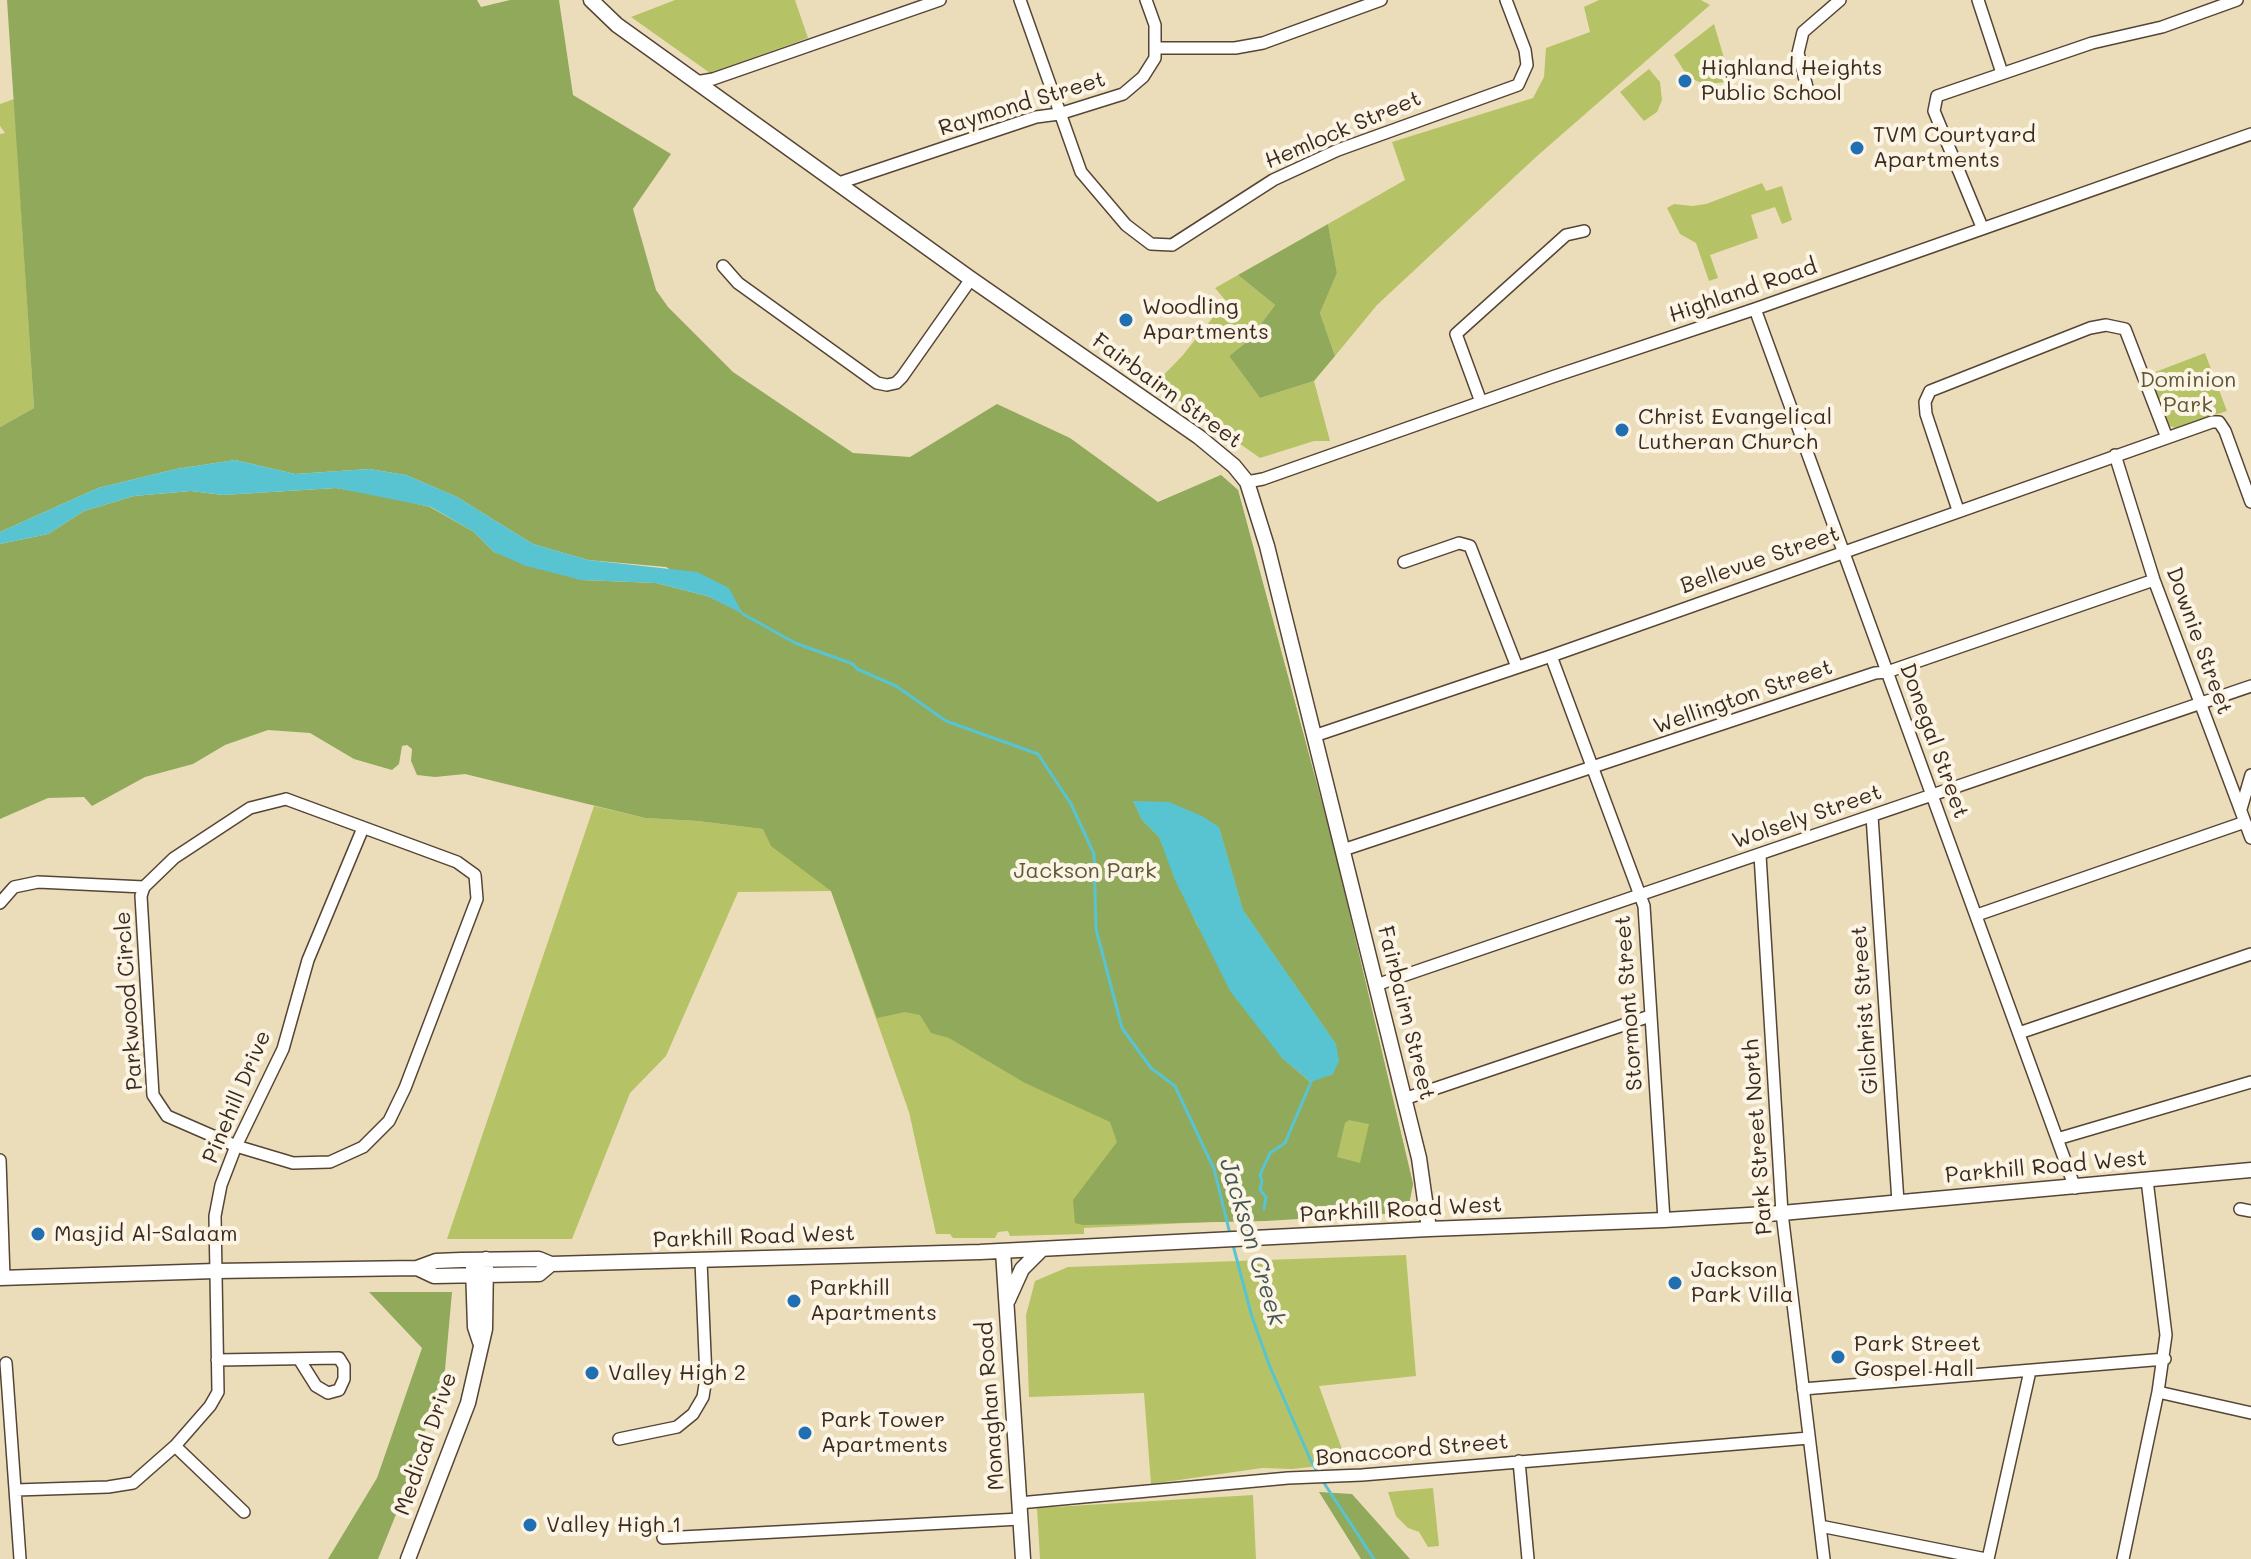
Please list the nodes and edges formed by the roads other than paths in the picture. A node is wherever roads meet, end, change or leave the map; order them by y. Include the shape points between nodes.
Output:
1 (591, 0) edge
2 (940, 0) edge
3 (1020, 0) edge
4 (1146, 0) edge
5 (1381, 0) edge
6 (1506, 0) edge
7 (1840, 0) edge
8 (1978, 0) edge
9 (2237, 0) edge
10 (1157, 48) junction
11 (2002, 73) junction
12 (696, 82) junction
13 (1808, 91) dead end
14 (1059, 114) junction
15 (2251, 134) edge
16 (839, 183) junction
17 (1982, 227) junction
18 (1584, 231) dead end
19 (723, 266) dead end
20 (971, 279) junction
21 (1755, 309) junction
22 (1481, 402) junction
23 (2167, 438) junction
24 (2115, 455) junction
25 (1247, 482) junction
26 (2251, 502) edge
27 (1958, 510) junction
28 (1844, 553) junction
29 (1404, 562) dead end
30 (2154, 580) junction
31 (1551, 656) junction
32 (1517, 667) junction
33 (1887, 672) junction
34 (2251, 686) edge
35 (2201, 704) junction
36 (1314, 736) junction
37 (1592, 768) junction
38 (2251, 775) edge
39 (1934, 795) junction
40 (2241, 810) junction
41 (1872, 816) junction
42 (2245, 822) junction
43 (363, 828) junction
44 (2251, 838) edge
45 (1343, 850) junction
46 (1760, 855) junction
47 (144, 887) junction
48 (1639, 895) junction
49 (0, 903) edge
50 (1977, 915) junction
51 (2251, 954) edge
52 (1376, 985) junction
53 (1650, 1016) junction
54 (2019, 1033) junction
55 (2251, 1082) edge
56 (1404, 1099) junction
57 (2057, 1139) junction
58 (236, 1146) junction
59 (0, 1160) edge
60 (2251, 1170) edge
61 (2147, 1180) junction
62 (2075, 1188) junction
63 (1898, 1202) junction
64 (1782, 1213) junction
65 (1664, 1220) junction
66 (1429, 1229) junction
67 (1042, 1249) junction
68 (1003, 1251) junction
69 (701, 1261) junction
70 (480, 1267) junction
71 (215, 1271) junction
72 (2, 1278) edge
73 (1006, 1304) junction
74 (299, 1359) dead end
75 (2165, 1359) junction
76 (217, 1360) junction
77 (6, 1363) dead end
78 (2030, 1371) junction
79 (1803, 1389) junction
80 (2158, 1392) junction
81 (2251, 1413) edge
82 (1809, 1438) junction
83 (619, 1439) dead end
84 (175, 1446) junction
85 (1519, 1461) junction
86 (16, 1490) junction
87 (1019, 1503) junction
88 (244, 1512) dead end
89 (1020, 1519) junction
90 (1820, 1526) junction
91 (663, 1538) dead end
92 (20, 1559) edge
93 (408, 1559) edge
94 (1023, 1559) edge
95 (1528, 1559) edge
96 (1824, 1559) edge
97 (1987, 1559) edge
98 (2123, 1559) edge

1 - 12 main road, Fairbairn Street
2 - 12 street
3 - 14 street, Hemlock Street
4 - 10 street
5 - 10 street via 1263,43
6 - 14 street, Hemlock Street via 1525,50 1527,65 1518,85 1367,139 1273,180 1172,245 1151,244 1107,205 1081,172
7 - 13 street via 1803,32 1798,53
8 - 11 street
9 - 11 street
10 - 14 street, Raymond Street via 1143,77 1123,94
11 - 17 street via 1937,96 1934,111
12 - 16 main road, Fairbairn Street
14 - 16 street, Raymond Street via 1036,117
15 - 17 street, Highland Road
16 - 20 main road, Fairbairn Street
17 - 21 street, Highland Road
18 - 22 street via 1566,235 1456,334
19 - 20 street via 750,292 887,385 902,377
20 - 25 main road, Fairbairn Street via 1199,437
21 - 22 street, Highland Road
21 - 28 street, Donegal Street
22 - 25 street, Highland Road
23 - 24 street, Bellevue Street
23 - 26 street, Bellevue Street via 2219,422
23 - 27 street via 2125,329 2090,328 1930,391 1926,414
24 - 27 street, Bellevue Street
24 - 30 street, Downie Street
25 - 36 main road, Fairbairn Street
27 - 28 street, Bellevue Street
28 - 31 street, Bellevue Street
28 - 33 street, Donegal Street
29 - 32 street via 1459,543 1470,546
30 - 33 street, Wellington Street
30 - 35 street, Downie Street
31 - 32 street, Bellevue Street
31 - 37 street, Stormont Street
32 - 36 street, Bellevue Street
33 - 37 street, Wellington Street
33 - 39 street, Donegal Street
34 - 35 street, Wolsely Street
35 - 39 street, Wolsely Street
35 - 40 street, Downie Street
36 - 45 main road, Fairbairn Street
37 - 45 street, Wellington Street
37 - 48 street, Stormont Street
38 - 40 street
39 - 41 street, Wolsely Street
39 - 50 street, Donegal Street
40 - 42 street, Downie Street
41 - 46 street, Wolsely Street
41 - 63 street, Gilchrist Street
42 - 44 street, Downie Street
42 - 50 street
43 - 47 street, Parkwood Circle via 286,799 250,808 174,858
43 - 58 street, Pinehill Drive via 308,960 283,1049
43 - 58 street, Parkwood Circle via 457,862 475,875 477,899 405,1088 389,1121 363,1147 330,1162 293,1163
45 - 52 main road, Fairbairn Street
46 - 48 street, Wolsely Street
46 - 64 street, Park Street North
47 - 49 street via 38,882 14,887
47 - 58 street, Parkwood Circle via 153,1095 167,1116
48 - 52 street, Wolsely Street
48 - 53 street, Stormont Street
50 - 54 street, Donegal Street
51 - 54 street
52 - 56 main road, Fairbairn Street
53 - 56 street
53 - 65 street, Stormont Street
54 - 57 street, Donegal Street
55 - 57 street
56 - 66 main road, Fairbairn Street
57 - 62 street, Donegal Street
58 - 71 street, Pinehill Drive via 215,1216
59 - 72 street
60 - 61 main road, Parkhill Road West
61 - 62 main road, Parkhill Road West
61 - 75 street
62 - 63 main road, Parkhill Road West
63 - 64 main road, Parkhill Road West
64 - 65 main road, Parkhill Road West
64 - 79 street, Park Street North
65 - 66 main road, Parkhill Road West
66 - 67 main road, Parkhill Road West
67 - 68 main road, Parkhill Road West
67 - 73 main road via 1022,1269
68 - 69 main road, Parkhill Road West
68 - 73 main road, Monaghan Road
69 - 70 main road, Parkhill Road West via 551,1264 539,1274
69 - 83 street via 703,1397 677,1427
70 - 71 main road, Parkhill Road West via 436,1261 417,1268
70 - 93 main road, Medical Drive via 485,1329 468,1403
71 - 72 main road, Parkhill Road West
71 - 76 street, Pinehill Drive
73 - 87 main road, Monaghan Road
74 - 76 street
75 - 78 street
75 - 80 street
76 - 84 street, Pinehill Drive via 218,1392
77 - 86 street
78 - 79 street
78 - 97 street
79 - 82 street, Park Street North
80 - 81 street
80 - 98 street
82 - 85 street, Bonaccord Street
82 - 90 street, Park Street North
84 - 86 street, Pinehill Drive via 133,1483
84 - 88 street
85 - 87 street, Bonaccord Street
85 - 95 street
86 - 92 street
87 - 89 main road, Monaghan Road
89 - 91 street
89 - 94 main road, Monaghan Road
90 - 96 street, Park Street North
90 - 97 street

